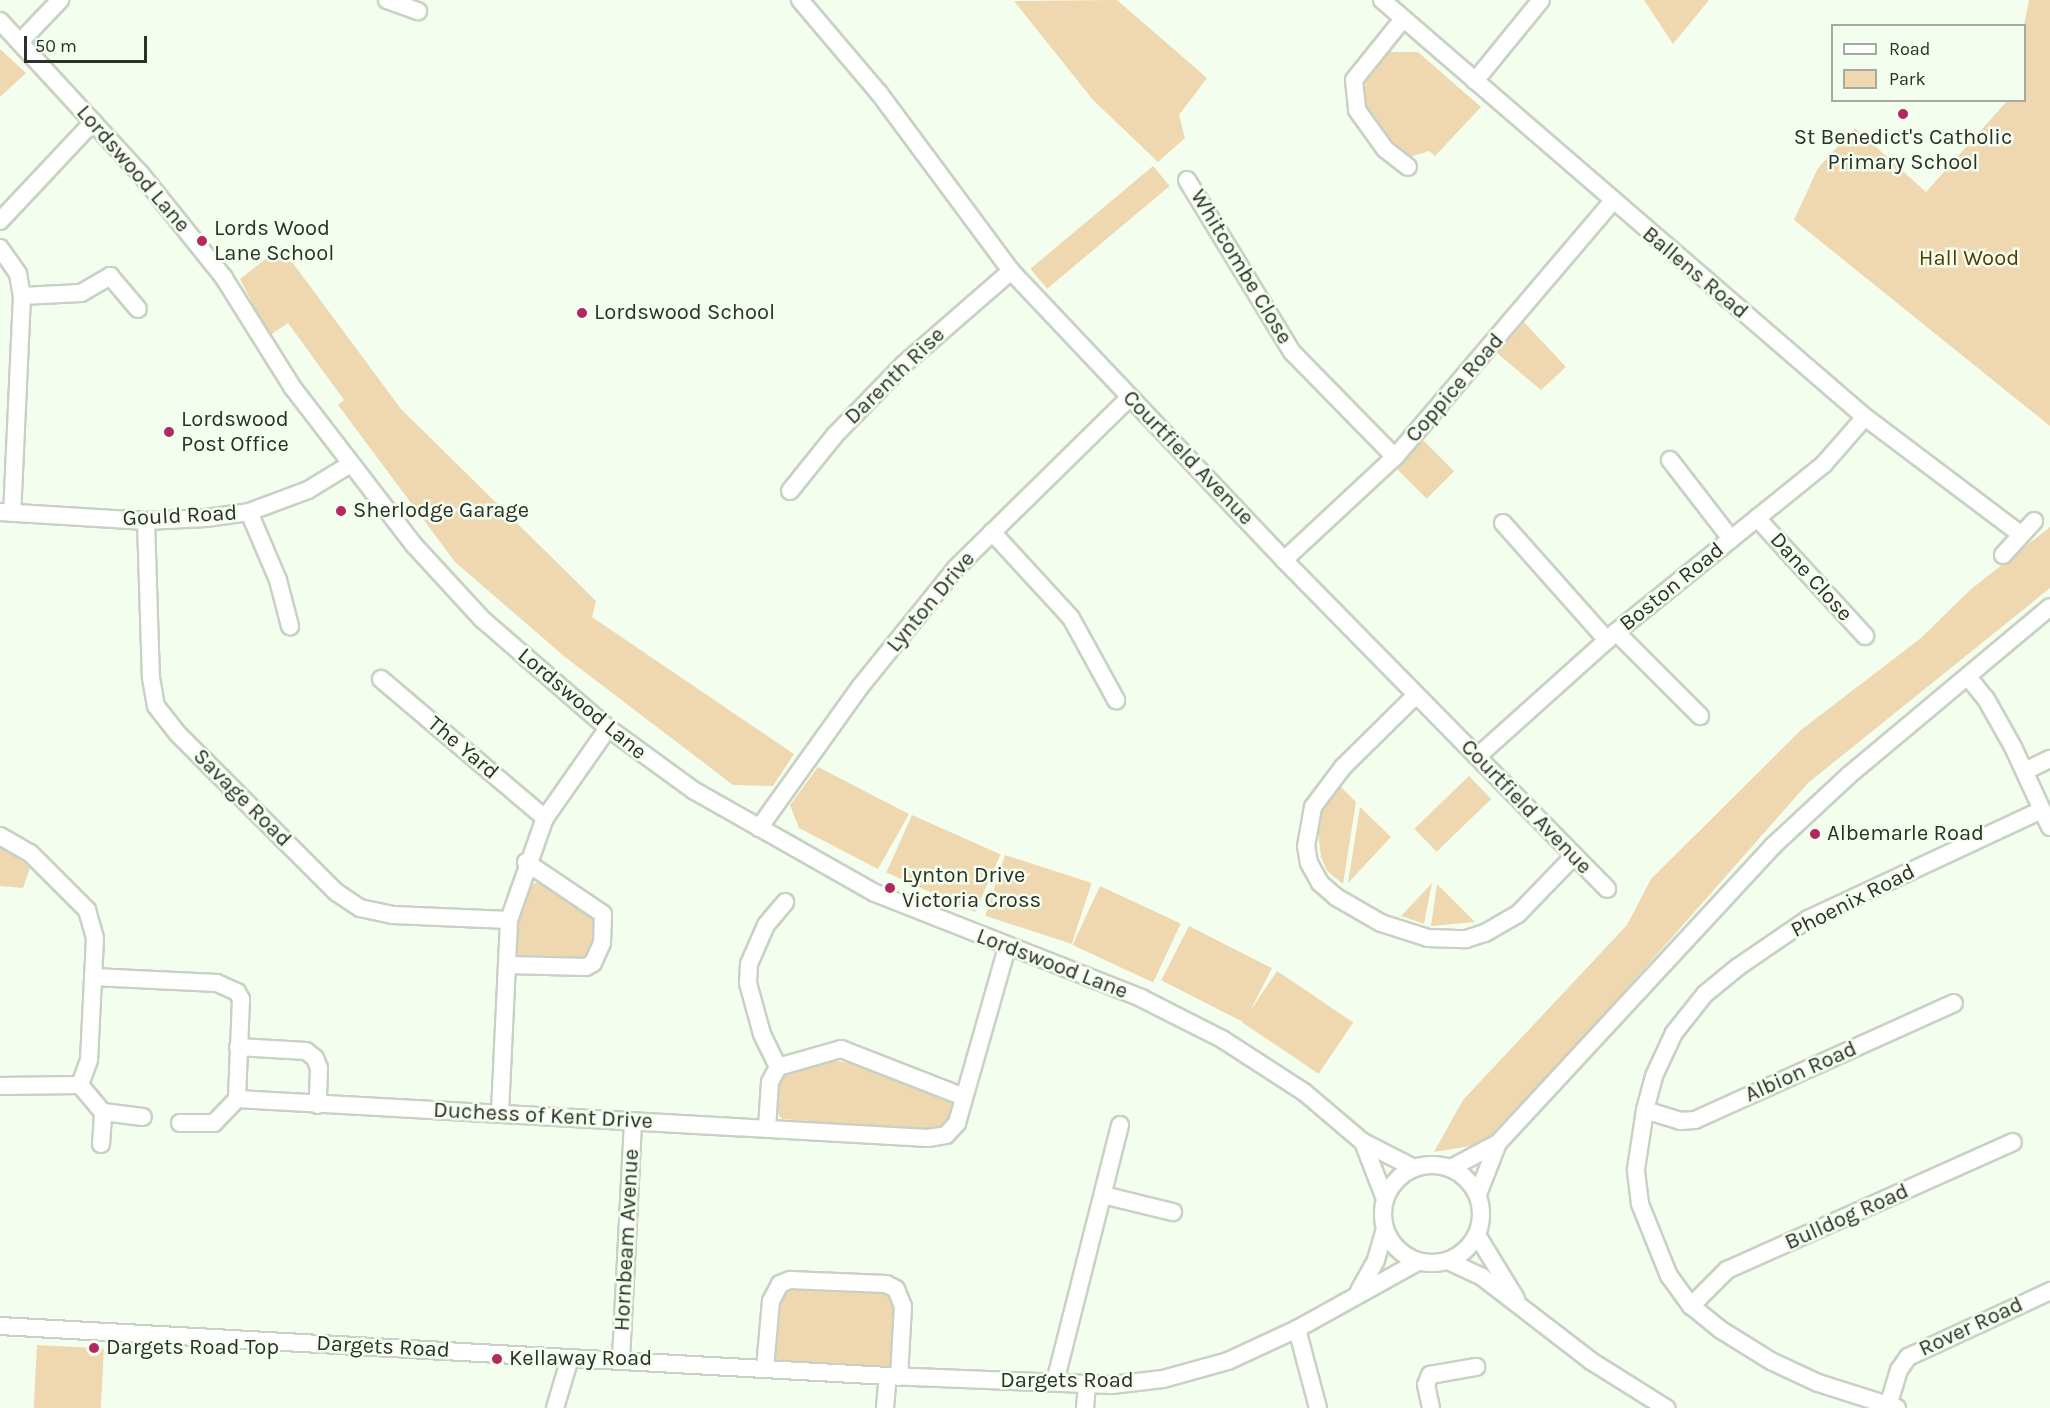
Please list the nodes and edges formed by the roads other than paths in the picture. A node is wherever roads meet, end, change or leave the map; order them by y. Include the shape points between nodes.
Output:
1 (60, 0) edge
2 (387, 0) edge
3 (801, 0) edge
4 (1382, 0) edge
5 (1541, 0) edge
6 (418, 11) dead end
7 (1403, 19) junction
8 (0, 21) edge
9 (21, 41) junction
10 (1475, 81) junction
11 (93, 122) junction
12 (1408, 167) dead end
13 (1187, 180) dead end
14 (1612, 202) junction
15 (0, 221) edge
16 (0, 248) edge
17 (100, 262) dead end
18 (1011, 271) junction
19 (110, 276) junction
20 (22, 296) junction
21 (138, 309) dead end
22 (1129, 398) junction
23 (1865, 417) junction
24 (1395, 457) junction
25 (1670, 460) dead end
26 (349, 465) junction
27 (790, 491) dead end
28 (249, 512) junction
29 (6, 513) edge
30 (1757, 518) junction
31 (146, 521) junction
32 (2034, 521) dead end
33 (1503, 523) dead end
34 (992, 532) junction
35 (2019, 533) junction
36 (1731, 539) junction
37 (2003, 555) dead end
38 (1284, 560) junction
39 (2050, 607) edge
40 (290, 626) dead end
41 (1612, 636) junction
42 (1865, 636) dead end
43 (1968, 677) junction
44 (381, 679) dead end
45 (1416, 695) junction
46 (1116, 700) dead end
47 (1700, 716) dead end
48 (608, 728) junction
49 (1478, 756) junction
50 (2050, 759) edge
51 (2025, 771) junction
52 (2042, 810) junction
53 (545, 818) junction
54 (2050, 827) edge
55 (759, 828) junction
56 (0, 836) edge
57 (1574, 856) junction
58 (526, 862) junction
59 (1607, 889) dead end
60 (785, 902) dead end
61 (509, 920) junction
62 (1006, 948) junction
63 (508, 965) junction
64 (93, 977) junction
65 (1954, 1004) dead end
66 (238, 1047) junction
67 (778, 1067) junction
68 (80, 1085) junction
69 (0, 1086) edge
70 (964, 1097) junction
71 (237, 1099) junction
72 (318, 1105) junction
73 (1645, 1110) junction
74 (102, 1112) junction
75 (500, 1112) junction
76 (143, 1117) dead end
77 (633, 1121) junction
78 (180, 1123) dead end
79 (1120, 1125) dead end
80 (767, 1128) junction
81 (1363, 1142) junction
82 (1498, 1143) junction
83 (2013, 1143) dead end
84 (101, 1144) dead end
85 (1414, 1168) junction
86 (1451, 1168) junction
87 (1478, 1194) junction
88 (1103, 1195) junction
89 (1385, 1199) junction
90 (1173, 1212) dead end
91 (1385, 1228) junction
92 (1477, 1235) junction
93 (1448, 1261) junction
94 (1418, 1262) junction
95 (1359, 1291) junction
96 (2050, 1291) edge
97 (1518, 1302) junction
98 (1691, 1306) junction
99 (0, 1326) edge
100 (1296, 1329) junction
101 (570, 1358) junction
102 (621, 1359) junction
103 (1476, 1367) dead end
104 (765, 1368) junction
105 (893, 1376) junction
106 (1055, 1383) junction
107 (1087, 1385) junction
108 (1892, 1407) edge
109 (555, 1408) edge
110 (885, 1408) edge
111 (1085, 1408) edge
112 (1318, 1408) edge
113 (1431, 1408) edge
114 (1666, 1408) edge

1 - 9 street
2 - 6 street
3 - 18 street, Courtfield Avenue via 879,93
4 - 7 street, Ballens Road
5 - 10 street
7 - 10 street, Ballens Road
7 - 12 street via 1354,80 1357,110 1385,149
8 - 9 street, Lordswood Lane
9 - 11 street, Lordswood Lane
10 - 14 street, Ballens Road
11 - 15 street
11 - 26 street, Lordswood Lane via 140,173 224,278 293,388
13 - 24 street, Whitcombe Close via 1292,352
14 - 23 street, Ballens Road
14 - 24 street, Coppice Road
16 - 20 street via 18,274
17 - 19 street
18 - 22 street, Courtfield Avenue
18 - 27 street, Darenth Rise via 904,364 835,435
19 - 20 street via 81,293
19 - 21 street
20 - 29 street
22 - 34 street, Lynton Drive
22 - 38 street, Courtfield Avenue
23 - 30 street, Boston Road via 1824,464
23 - 35 street, Ballens Road
24 - 38 street, Coppice Road
25 - 36 street
26 - 28 street, Gould Road via 308,490
26 - 48 street, Lordswood Lane via 414,545 482,619
28 - 31 street, Gould Road
28 - 40 street via 278,580
29 - 31 street, Gould Road
30 - 36 street, Boston Road
30 - 42 street, Dane Close
31 - 61 street, Savage Road via 151,678 156,706 177,733 336,892 360,908 393,915
32 - 35 street
33 - 41 street
34 - 46 street via 1071,618
34 - 55 street, Lynton Drive via 950,575 860,687
35 - 37 street
36 - 41 street, Boston Road
38 - 45 street, Courtfield Avenue
39 - 43 street
41 - 47 street
41 - 49 street, Boston Road
43 - 51 street via 1986,699
43 - 82 street via 1848,776 1773,846
44 - 53 street, The Yard
45 - 49 street, Courtfield Avenue
45 - 57 street via 1343,767 1313,807 1306,846 1313,874 1320,883 1381,923 1428,939 1466,939 1518,914
48 - 53 street
48 - 55 street, Lordswood Lane via 693,790
49 - 57 street, Courtfield Avenue
50 - 51 street
51 - 52 street
52 - 54 street
52 - 73 street, Phoenix Road via 1808,919 1738,967 1705,994 1674,1033 1654,1076
53 - 58 street
55 - 62 street, Lordswood Lane via 875,893
56 - 64 street via 30,853 87,910 95,938
57 - 59 street, Courtfield Avenue
58 - 61 street
58 - 63 street via 603,914 602,944 593,963 586,967
60 - 67 street via 766,925 748,964 748,983 762,1034
61 - 63 street
62 - 70 street, Duchess of Kent Drive
62 - 81 street, Lordswood Lane via 1093,978 1194,1023 1304,1092
63 - 75 street
64 - 66 street via 231,986 241,999
64 - 68 street via 89,1060
65 - 73 street, Albion Road via 1695,1120
66 - 71 street
66 - 72 street via 306,1051 319,1068
67 - 70 street via 841,1049
67 - 80 street via 770,1082
68 - 69 street
68 - 74 street
70 - 80 street, Duchess of Kent Drive via 952,1129 928,1138
71 - 72 street, Duchess of Kent Drive
71 - 78 street via 214,1123
72 - 75 street, Duchess of Kent Drive
73 - 98 street, Phoenix Road via 1636,1169 1640,1204 1669,1276
74 - 76 street
74 - 84 street
75 - 77 street, Duchess of Kent Drive
77 - 80 street, Duchess of Kent Drive
77 - 102 street, Hornbeam Avenue
79 - 88 street
81 - 85 street, Lordswood Lane
81 - 89 street, Lordswood Lane
82 - 86 street
82 - 87 street
83 - 98 street, Bulldog Road via 1727,1270
85 - 86 street via 1432,1164
85 - 89 street via 1396,1180
86 - 87 street via 1467,1179
87 - 92 street via 1482,1215
88 - 90 street
88 - 106 street
89 - 91 street, Lordswood Lane
91 - 94 street via 1403,1254
91 - 95 street via 1376,1260
92 - 93 street via 1465,1251
92 - 97 street
93 - 94 street
93 - 97 street via 1482,1277
94 - 95 street, Dargets Road
95 - 100 street, Dargets Road
96 - 108 street, Rover Road via 1908,1356 1899,1371
97 - 114 street via 1591,1362
98 - 108 street, Phoenix Road via 1771,1361 1818,1383
99 - 101 street, Dargets Road
100 - 107 street, Dargets Road via 1228,1362 1195,1372 1163,1379
100 - 112 street
101 - 102 street, Dargets Road
101 - 109 street
102 - 104 street, Dargets Road
103 - 113 street via 1430,1375 1426,1385
104 - 105 street, Dargets Road
104 - 105 street via 771,1301 780,1284 790,1280 886,1284 896,1288 903,1306
105 - 106 street, Dargets Road
105 - 110 street
106 - 107 street, Dargets Road
107 - 111 street

